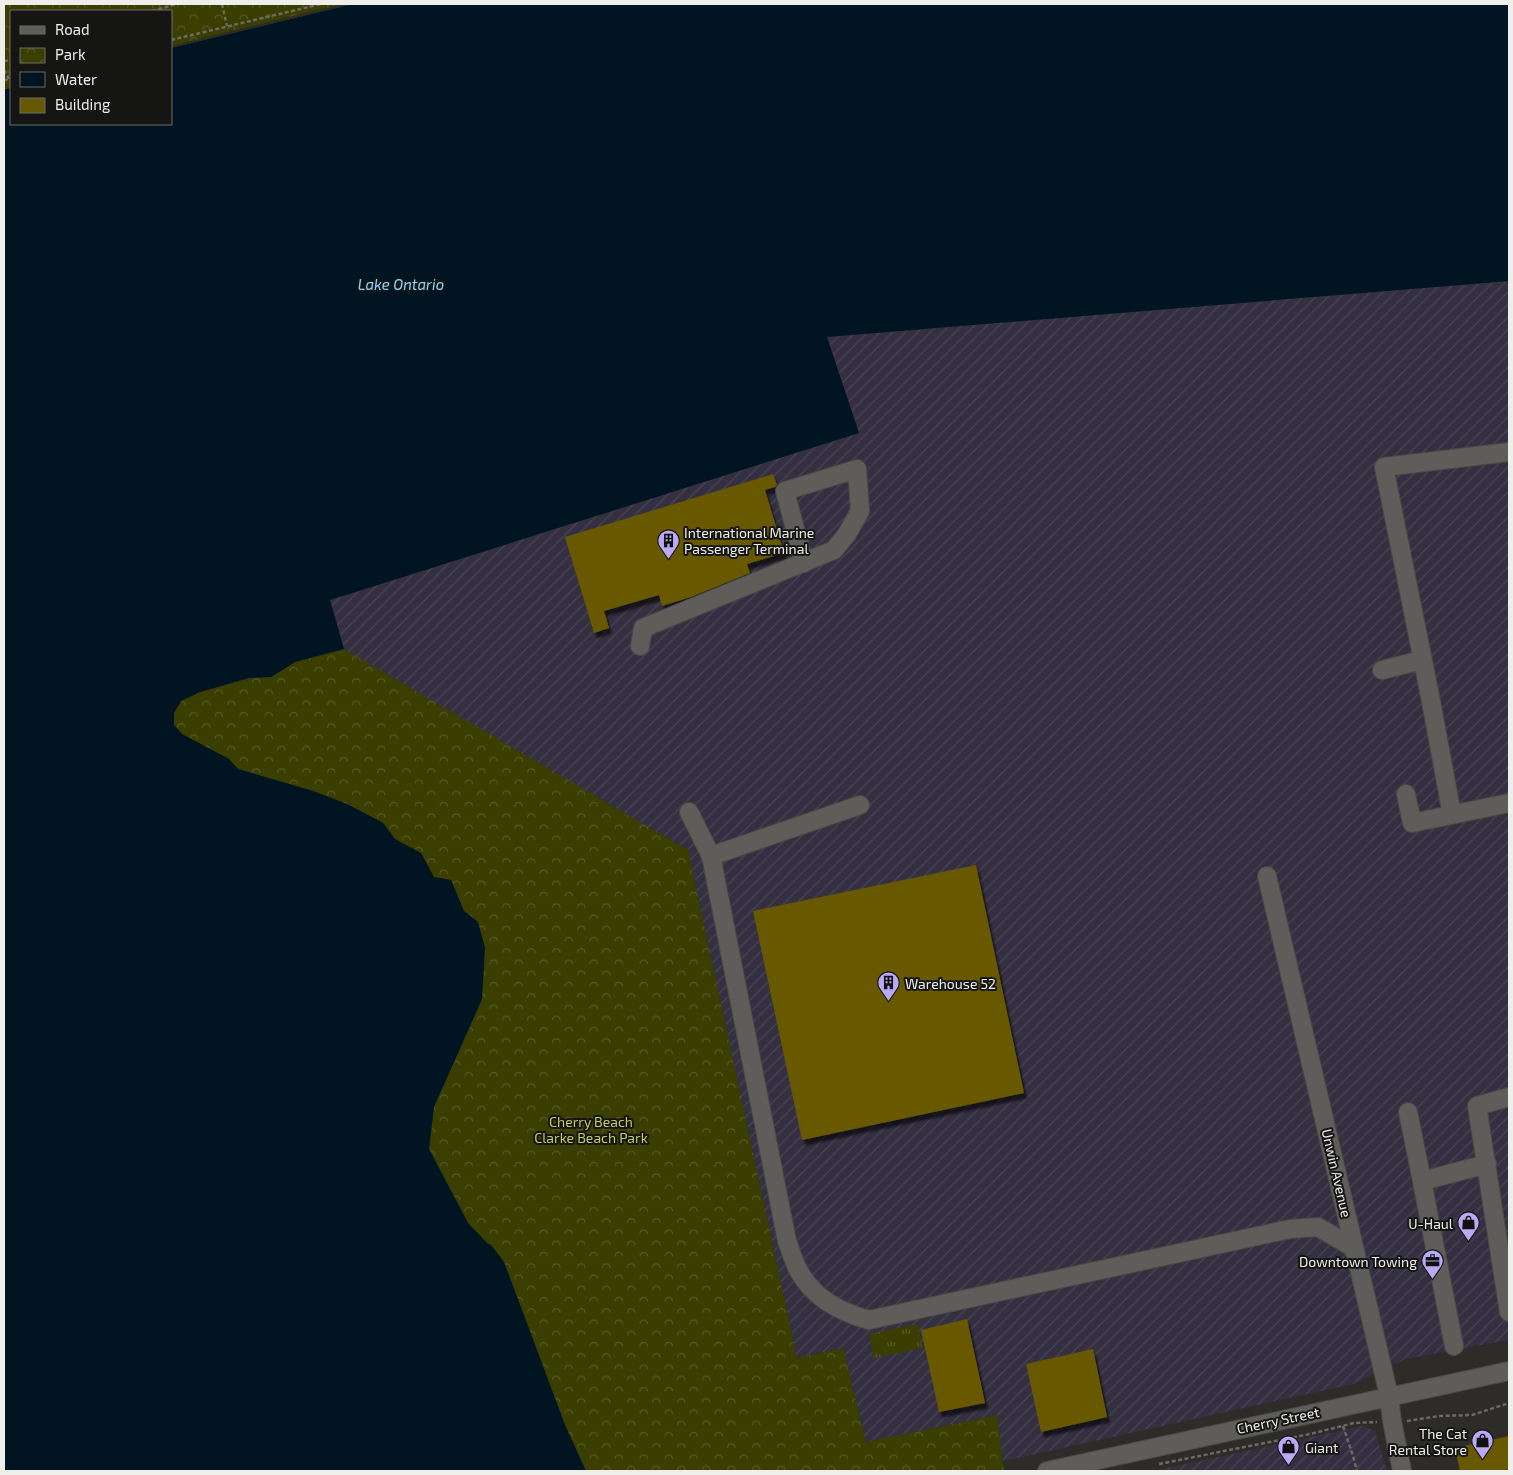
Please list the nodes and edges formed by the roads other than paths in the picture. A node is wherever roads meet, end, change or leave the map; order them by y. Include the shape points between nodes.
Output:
1 (1509, 452) edge
2 (804, 563) junction
3 (640, 646) dead end
4 (1422, 660) junction
5 (1382, 670) dead end
6 (1406, 794) dead end
7 (1509, 803) edge
8 (860, 805) dead end
9 (689, 812) dead end
10 (1452, 815) junction
11 (711, 856) junction
12 (1267, 876) dead end
13 (1509, 1097) edge
14 (1408, 1112) dead end
15 (1487, 1164) junction
16 (1422, 1182) junction
17 (1354, 1248) junction
18 (1509, 1312) edge
19 (1454, 1346) dead end
20 (1509, 1371) edge
21 (1389, 1396) junction
22 (1046, 1471) edge
23 (1402, 1471) edge

1 - 4 street via 1384,467
2 - 2 street via 834,550 860,511 857,469 786,490
2 - 3 street via 643,628
4 - 5 street
4 - 10 street
6 - 10 street via 1412,823
7 - 10 street
8 - 11 street
9 - 11 street
11 - 17 street via 787,1241 800,1273 820,1298 847,1313 869,1320 1290,1229 1318,1228
12 - 17 street, Unwin Avenue
13 - 15 street via 1477,1106
14 - 16 street
15 - 16 street
15 - 18 street
16 - 19 street
17 - 21 street, Unwin Avenue
20 - 21 street, Cherry Street
21 - 22 street, Cherry Street
21 - 23 street, Unwin Avenue

